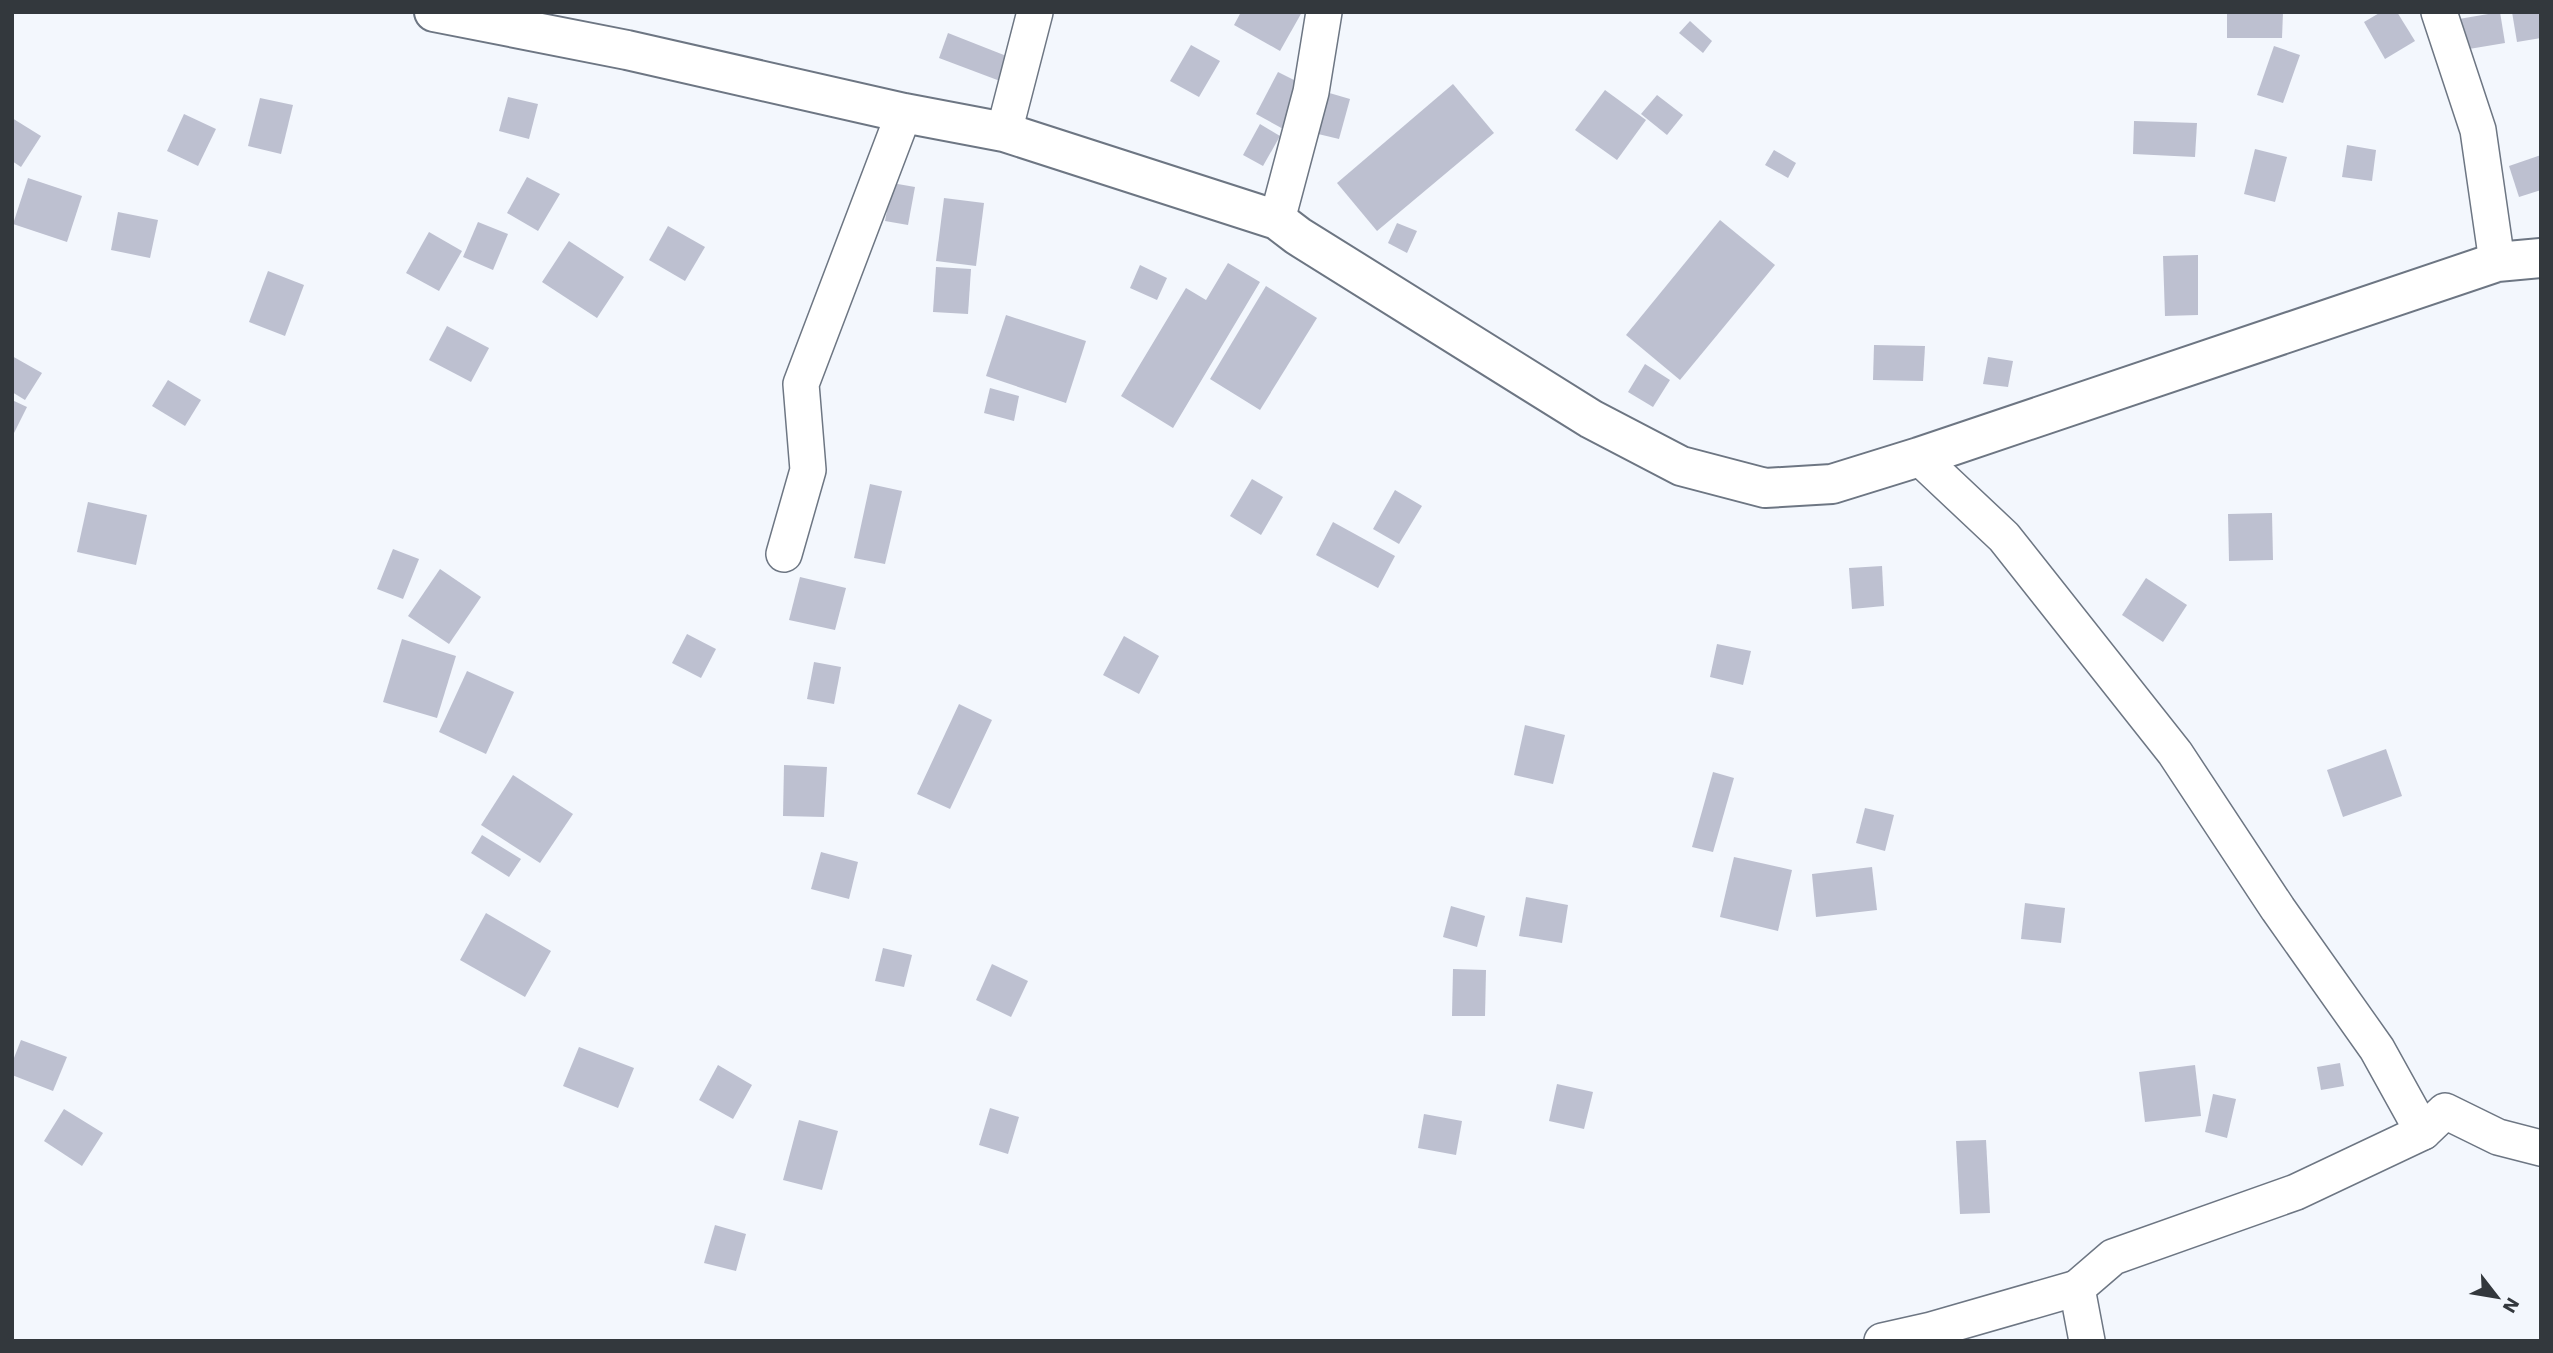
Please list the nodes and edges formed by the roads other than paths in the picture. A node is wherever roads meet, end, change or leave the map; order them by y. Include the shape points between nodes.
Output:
1 (434, 12) edge
2 (1035, 12) edge
3 (1324, 12) edge
4 (2439, 12) edge
5 (904, 113) junction
6 (1004, 132) junction
7 (1277, 220) junction
8 (2541, 258) edge
9 (2497, 262) junction
10 (1919, 457) junction
11 (784, 554) dead end
12 (2423, 1132) junction
13 (2541, 1148) edge
14 (2077, 1288) junction
15 (1931, 1335) edge
16 (1882, 1341) edge
17 (2087, 1341) edge

1 - 5 street
2 - 6 street
3 - 7 street via 1311,92
4 - 9 street via 2478,130
5 - 6 street
5 - 11 street via 801,384 808,470
6 - 7 street
7 - 10 street via 1591,419 1681,466 1765,488 1832,484
8 - 9 street
9 - 10 street
10 - 12 street via 2004,537 2175,752 2376,1049
12 - 13 street via 2445,1111 2498,1138
12 - 14 street via 2296,1192 2113,1257
14 - 15 street
14 - 17 street
15 - 16 street

